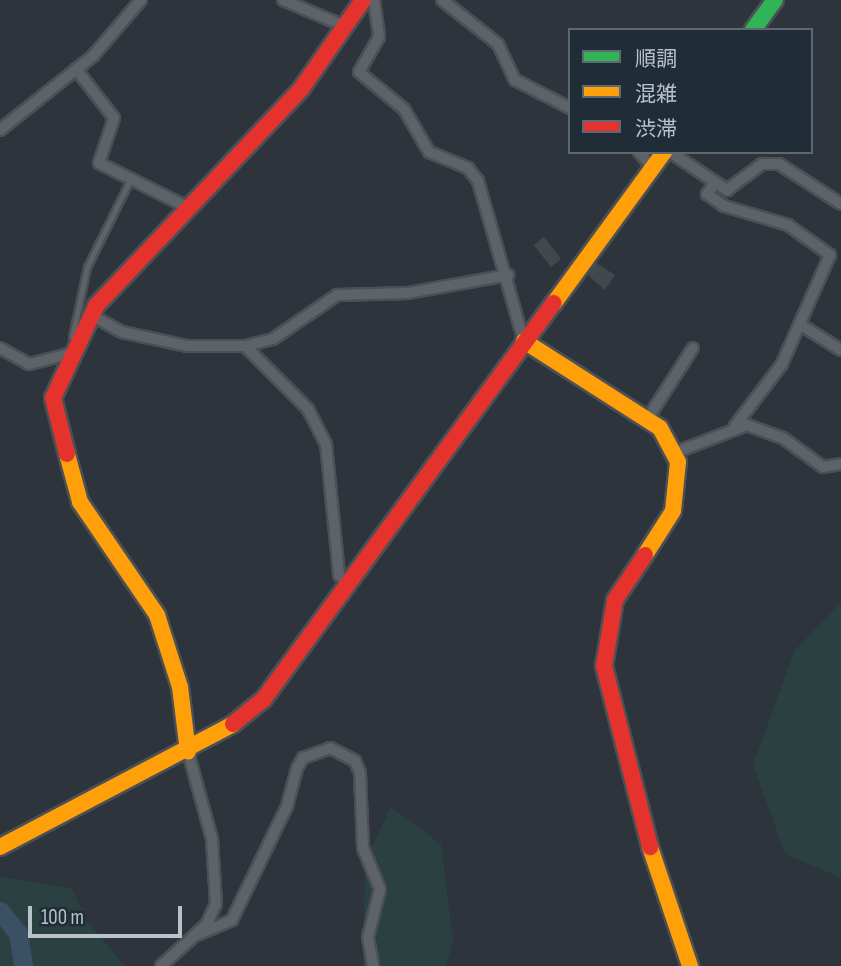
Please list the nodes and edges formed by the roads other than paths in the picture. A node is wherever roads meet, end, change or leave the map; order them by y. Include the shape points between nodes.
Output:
1 (141, 0) edge
2 (283, 0) edge
3 (363, 0) edge
4 (374, 0) edge
5 (442, 0) edge
6 (775, 0) edge
7 (344, 26) junction
8 (754, 28) edge
9 (76, 69) junction
10 (568, 107) edge
11 (0, 130) edge
12 (641, 154) edge
13 (663, 154) edge
14 (673, 154) edge
15 (653, 168) junction
16 (130, 180) junction
17 (715, 183) junction
18 (841, 204) edge
19 (189, 208) junction
20 (508, 275) junction
21 (91, 315) junction
22 (800, 325) junction
23 (524, 341) junction
24 (245, 346) junction
25 (0, 348) edge
26 (694, 348) dead end
27 (841, 350) edge
28 (69, 354) junction
29 (648, 418) junction
30 (735, 426) junction
31 (674, 453) junction
32 (841, 464) edge
33 (347, 583) junction
34 (188, 751) junction
35 (0, 847) edge
36 (197, 935) junction
37 (161, 966) edge
38 (373, 966) edge
39 (690, 966) edge

1 - 9 street
2 - 7 street
3 - 7 street
4 - 20 street via 379,37 359,72 404,109 429,152 468,168 478,181
5 - 10 street via 498,44 514,80
6 - 8 street
7 - 19 street via 301,89
9 - 11 street
9 - 16 street via 114,118 99,163
12 - 15 street
13 - 15 street
14 - 17 street
15 - 23 street
16 - 19 street
16 - 28 lane via 88,267
17 - 18 street via 734,189 770,163
17 - 22 street via 707,194 724,206 789,225 830,255
19 - 21 street
20 - 23 street
20 - 24 street via 408,293 337,295 273,340
21 - 24 street via 122,332 187,346
21 - 28 street
22 - 27 street
22 - 30 street via 782,364
23 - 29 street
23 - 33 street
24 - 33 street via 308,409 326,444 339,575
25 - 28 street via 29,364
26 - 29 street
28 - 34 street via 53,398 80,502 157,615 180,687
29 - 31 street
30 - 31 street
30 - 32 street via 765,429 823,467
31 - 39 street via 680,478 673,511 615,600 604,666 639,814
33 - 34 street via 263,700
34 - 35 street
34 - 36 street via 216,877 216,904
36 - 37 street
36 - 38 street via 232,920 287,806 296,768 303,758 330,748 355,761 360,773 363,848 380,890 368,937

